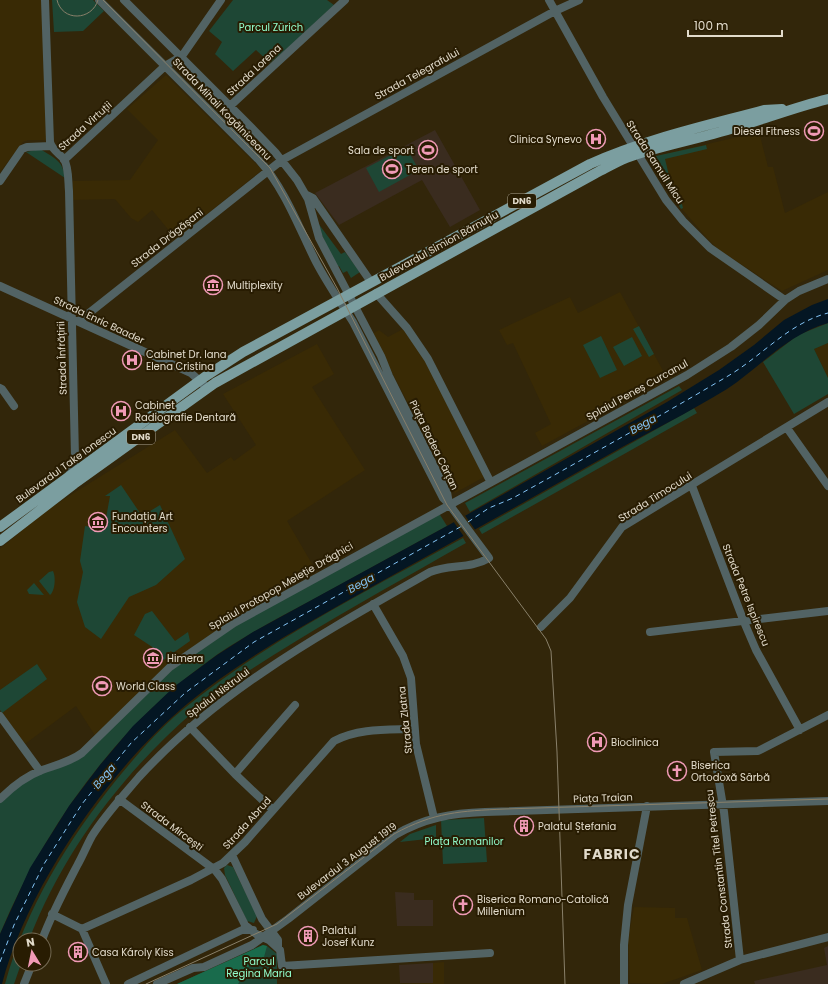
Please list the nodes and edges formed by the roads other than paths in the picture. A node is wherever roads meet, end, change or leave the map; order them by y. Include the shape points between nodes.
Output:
1 (45, 0) edge
2 (99, 0) edge
3 (124, 0) edge
4 (221, 0) edge
5 (345, 0) edge
6 (549, 0) edge
7 (579, 0) edge
8 (555, 11) junction
9 (182, 56) junction
10 (165, 66) junction
11 (828, 98) edge
12 (230, 106) junction
13 (790, 109) junction
14 (51, 146) junction
15 (632, 146) junction
16 (638, 154) junction
17 (64, 160) junction
18 (282, 160) junction
19 (268, 171) junction
20 (0, 181) edge
21 (307, 195) junction
22 (827, 280) edge
23 (371, 282) junction
24 (0, 286) edge
25 (376, 293) junction
26 (349, 294) junction
27 (337, 300) junction
28 (785, 300) junction
29 (354, 305) junction
30 (345, 310) junction
31 (70, 318) junction
32 (79, 321) junction
33 (204, 385) junction
34 (0, 388) edge
35 (828, 402) edge
36 (14, 406) dead end
37 (787, 428) junction
38 (65, 480) junction
39 (490, 481) junction
40 (692, 486) junction
41 (828, 486) edge
42 (451, 506) junction
43 (0, 527) edge
44 (0, 541) edge
45 (373, 604) junction
46 (828, 611) edge
47 (744, 622) junction
48 (541, 627) dead end
49 (650, 632) dead end
50 (295, 705) dead end
51 (828, 715) edge
52 (0, 716) edge
53 (190, 727) junction
54 (414, 728) junction
55 (800, 730) junction
56 (40, 771) junction
57 (236, 774) junction
58 (0, 799) edge
59 (119, 799) junction
60 (828, 801) edge
61 (722, 804) junction
62 (647, 806) junction
63 (560, 809) joint
64 (273, 810) junction
65 (434, 818) junction
66 (232, 855) junction
67 (214, 869) junction
68 (52, 914) junction
69 (281, 924) junction
70 (82, 929) junction
71 (250, 930) junction
72 (270, 930) junction
73 (45, 932) edge
74 (828, 937) edge
75 (262, 938) junction
76 (278, 943) junction
77 (490, 953) dead end
78 (740, 960) junction
79 (29, 972) edge
80 (24, 984) edge
81 (106, 984) edge
82 (128, 984) edge
83 (157, 984) edge
84 (624, 984) edge
85 (684, 984) edge

1 - 14 street
2 - 10 street, Strada Mihail Kogălniceanu
3 - 9 street, Strada Mihail Kogălniceanu
4 - 9 street
5 - 12 street, Strada Lorena
6 - 8 street, Strada Samuil Micu
7 - 8 street, Strada Telegrafului
8 - 15 street, Strada Samuil Micu
8 - 18 street, Strada Telegrafului
9 - 10 street, Strada Virtuții
9 - 12 street, Strada Mihail Kogălniceanu
10 - 17 street, Strada Virtuții
10 - 19 street, Strada Mihail Kogălniceanu
11 - 13 main road, Bulevardul Simion Bărnuțiu / DN6
12 - 18 street, Strada Mihail Kogălniceanu
13 - 15 main road, Bulevardul Simion Bărnuțiu / DN6 via 764,110
13 - 16 main road, Bulevardul Simion Bărnuțiu / DN6 via 766,119
14 - 17 street, Strada Virtuții
14 - 20 street, Strada Virtuții via 22,149
15 - 16 street, Strada Samuil Micu
15 - 23 main road, Bulevardul Simion Bărnuțiu / DN6 via 590,164
16 - 25 main road, Bulevardul Simion Bărnuțiu / DN6 via 596,173
16 - 28 street, Strada Samuil Micu via 666,200 697,236 723,258
17 - 31 street, Strada Înfrățirii via 69,191
18 - 19 street, Strada Telegrafului
18 - 21 street, Strada Mihail Kogălniceanu
19 - 27 street, Strada Mihail Kogălniceanu
19 - 32 street, Strada Drăgășani
21 - 23 street, Strada Mihail Kogălniceanu via 314,198
21 - 26 street, Strada Mihail Kogălniceanu via 316,232
22 - 28 street, Splaiul Peneș Curcanul
23 - 26 main road, Bulevardul Simion Bărnuțiu / DN6
24 - 31 street, Strada Enric Baader
25 - 29 main road, Bulevardul Simion Bărnuțiu / DN6
25 - 39 street via 407,328 428,359
26 - 27 main road, Bulevardul Take Ionescu / DN6
26 - 29 street, Strada Mihail Kogălniceanu
27 - 30 street, Strada Mihail Kogălniceanu
27 - 33 main road, Bulevardul Take Ionescu / DN6 via 243,352
28 - 39 street, Splaiul Peneș Curcanul via 731,347
29 - 30 main road, Bulevardul Simion Bărnuțiu / DN6
29 - 42 street, Piața Badea Cârțan via 447,492
30 - 33 main road, Bulevardul Take Ionescu / DN6
30 - 42 street, Piața Badea Cârțan via 443,498
31 - 32 street, Strada Enric Baader
31 - 38 street, Strada Înfrățirii via 75,457 72,470
32 - 33 street, Strada Enric Baader via 191,373
33 - 38 main road, Bulevardul Take Ionescu / DN6
33 - 44 main road, Bulevardul Take Ionescu / DN6
34 - 36 street
35 - 37 street, Strada Timocului
37 - 40 street, Strada Timocului
37 - 41 street
38 - 43 main road, Bulevardul Take Ionescu / DN6
39 - 42 street, Splaiul Peneș Curcanul
40 - 47 street, Strada Petre Ispirescu
40 - 48 street, Strada Timocului via 622,527 570,598
42 - 45 street, Splaiul Nistrului via 489,558 476,565 435,570
42 - 56 street, Splaiul Protopop Meleție Drăghici via 282,595 220,631 159,677 82,753
45 - 53 street, Splaiul Nistrului via 299,647 229,695
45 - 54 street, Strada Zlatna via 407,665 414,693
46 - 47 street
47 - 49 street
47 - 55 street, Strada Petre Ispirescu via 756,650
50 - 57 street
51 - 55 street
52 - 56 street
53 - 57 street
53 - 59 street, Splaiul Nistrului
54 - 64 street, Strada Abrud via 361,732 334,741
54 - 65 street, Strada Zlatna
55 - 61 street, Strada Constantin Titel Petrescu via 758,751 714,752
56 - 58 street, Splaiul Protopop Meleție Drăghici
57 - 64 street
59 - 67 street, Strada Mircești
59 - 68 street, Splaiul Nistrului via 92,836
60 - 61 street, Piața Traian
61 - 62 street, Piața Traian
61 - 78 street, Strada Constantin Titel Petrescu
62 - 63 street, Piața Traian
62 - 84 street via 628,905
63 - 65 street, Bulevardul 3 August 1919 via 468,812
64 - 66 street, Strada Abrud
65 - 69 street, Bulevardul 3 August 1919 via 395,835
66 - 67 street, Strada Abrud
66 - 72 street
67 - 70 street, Strada Abrud
67 - 71 street, Strada Mircești via 223,880 243,923
68 - 70 street
68 - 73 street, Splaiul Nistrului
69 - 72 street, Bulevardul 3 August 1919
69 - 76 street
70 - 81 street
71 - 72 street, Bulevardul 3 August 1919
71 - 75 street
71 - 82 street, Bulevardul 3 August 1919 via 242,930
72 - 75 street, Bulevardul 3 August 1919
72 - 76 street
74 - 78 street
75 - 76 street
75 - 83 street, Bulevardul 3 August 1919 via 204,966 193,968
76 - 77 street via 282,966
78 - 85 street
79 - 80 street

